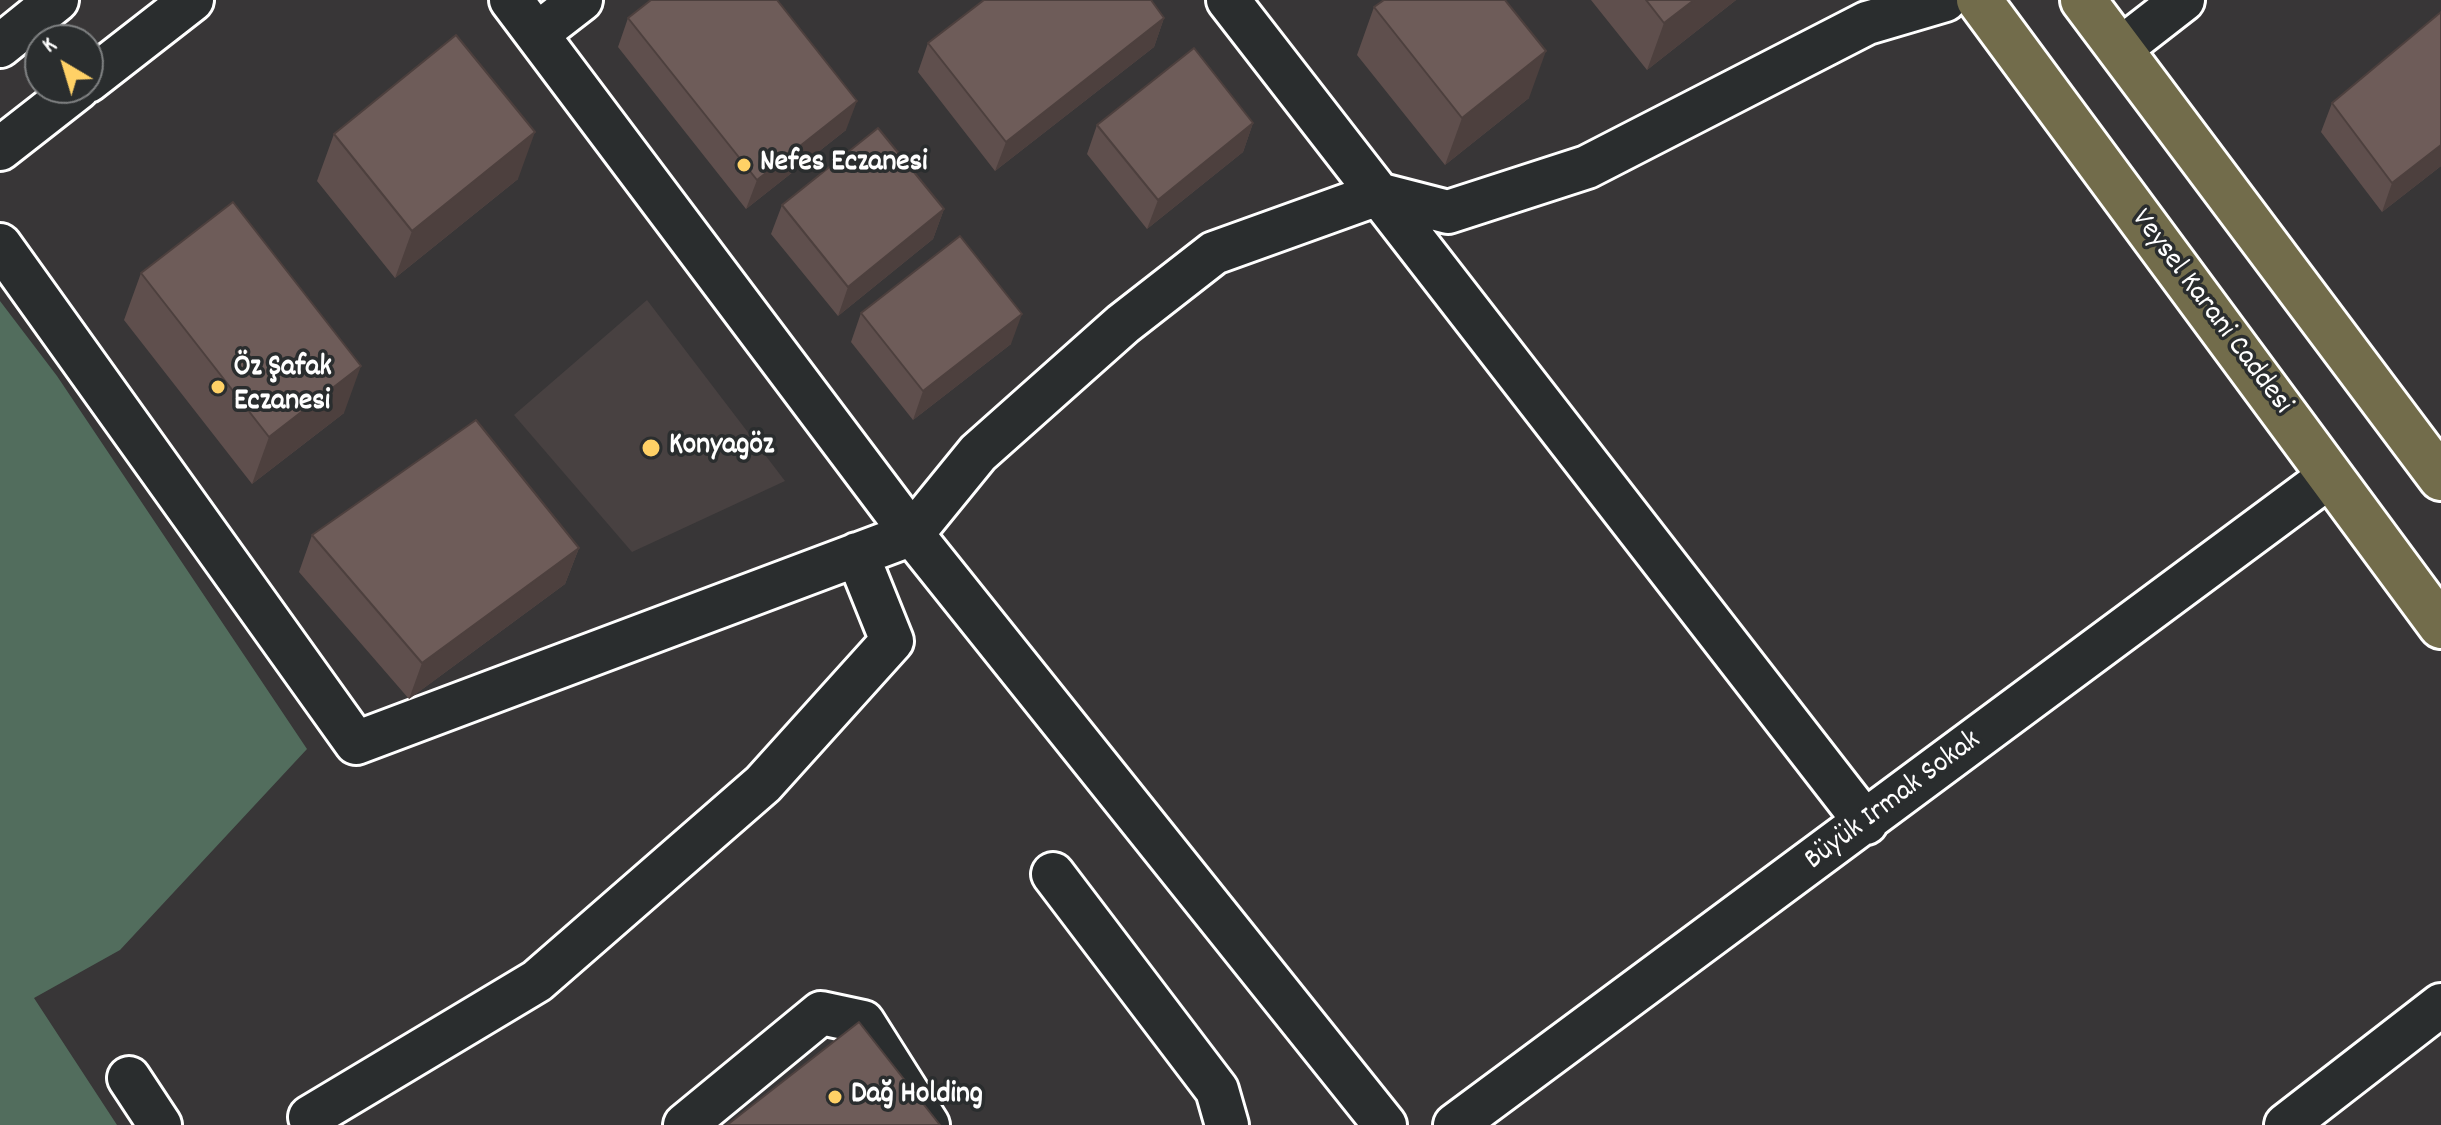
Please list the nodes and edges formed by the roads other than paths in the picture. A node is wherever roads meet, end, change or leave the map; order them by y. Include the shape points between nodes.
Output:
1 (57, 0) edge
2 (192, 0) edge
3 (511, 0) edge
4 (581, 0) edge
5 (1228, 0) edge
6 (1945, 0) edge
7 (1979, 0) edge
8 (2083, 0) edge
9 (2183, 0) edge
10 (537, 34) junction
11 (0, 46) edge
12 (2120, 49) junction
13 (104, 69) edge
14 (58, 104) edge
15 (0, 149) edge
16 (1378, 194) junction
17 (0, 245) edge
18 (2330, 476) junction
19 (2441, 478) edge
20 (912, 534) junction
21 (857, 554) junction
22 (2441, 626) edge
23 (1866, 823) junction
24 (1053, 874) dead end
25 (2441, 1005) edge
26 (129, 1078) dead end
27 (310, 1117) dead end
28 (160, 1125) edge
29 (685, 1125) edge
30 (928, 1125) edge
31 (1227, 1125) edge
32 (1385, 1125) edge
33 (1455, 1125) edge
34 (2286, 1125) edge

1 - 11 street
2 - 13 street
3 - 10 street
4 - 10 street
5 - 16 street
6 - 16 street via 1867,23 1587,167 1448,212
7 - 18 main road, Veysel Karani Caddesi
8 - 12 main road
9 - 12 street
10 - 20 street
12 - 19 main road
14 - 15 street
16 - 20 street via 1214,253 1123,324 978,453
16 - 23 street
17 - 21 street via 356,743
18 - 22 main road, Veysel Karani Caddesi
18 - 23 street, Büyük Irmak Sokak
20 - 21 street
20 - 32 street
21 - 27 street via 892,641 763,784 537,981
23 - 33 street, Büyük Irmak Sokak
24 - 31 street via 1217,1090
25 - 34 street
26 - 28 street
29 - 30 street via 821,1013 863,1022

